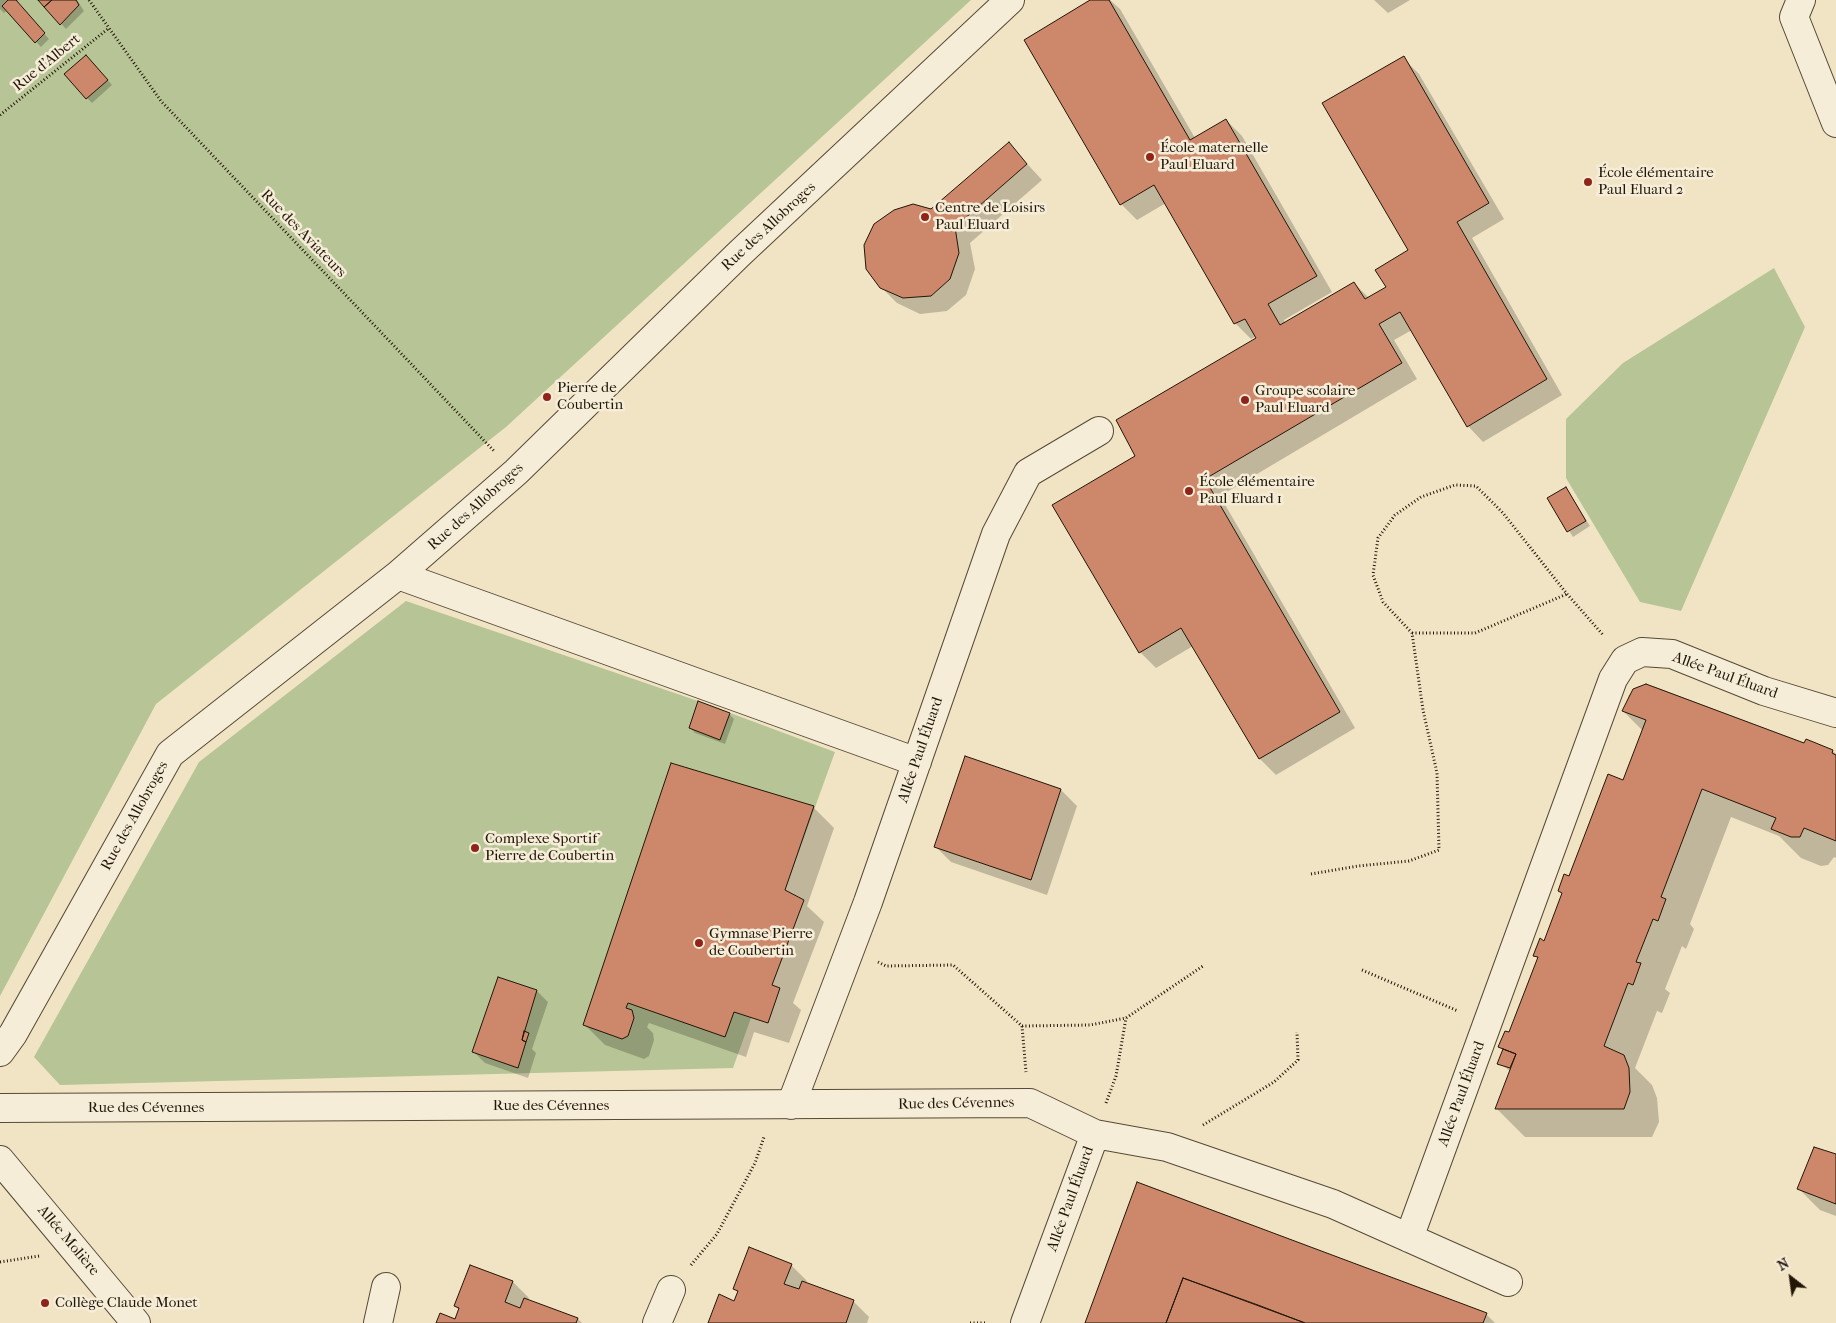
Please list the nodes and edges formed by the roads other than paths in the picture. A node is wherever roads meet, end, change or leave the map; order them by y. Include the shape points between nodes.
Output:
1 (1010, 0) edge
2 (1794, 6) edge
3 (1836, 123) edge
4 (1099, 432) dead end
5 (398, 575) junction
6 (1836, 712) edge
7 (917, 762) junction
8 (0, 1052) edge
9 (791, 1105) junction
10 (0, 1108) edge
11 (1095, 1134) junction
12 (0, 1160) edge
13 (1409, 1238) junction
14 (1508, 1282) dead end
15 (386, 1287) dead end
16 (671, 1290) road end
17 (136, 1323) edge
18 (378, 1323) edge
19 (657, 1323) edge
20 (1025, 1323) edge

1 - 5 street, Rue des Allobroges via 739,254 516,472
2 - 3 street
4 - 7 street, Allée Paul Éluard via 1028,473 996,534
5 - 7 street
5 - 8 street, Rue des Allobroges via 170,754
6 - 13 street, Allée Paul Éluard via 1764,691 1672,654 1642,652 1625,660 1613,679
7 - 9 street, Allée Paul Éluard
9 - 10 street, Rue des Cévennes
9 - 11 street, Rue des Cévennes via 1030,1103
11 - 13 street, Allée Paul Éluard via 1167,1147 1334,1204
11 - 20 street, Allée Paul Éluard
12 - 17 street, Allée Molière
13 - 14 street
15 - 18 street
16 - 19 street

